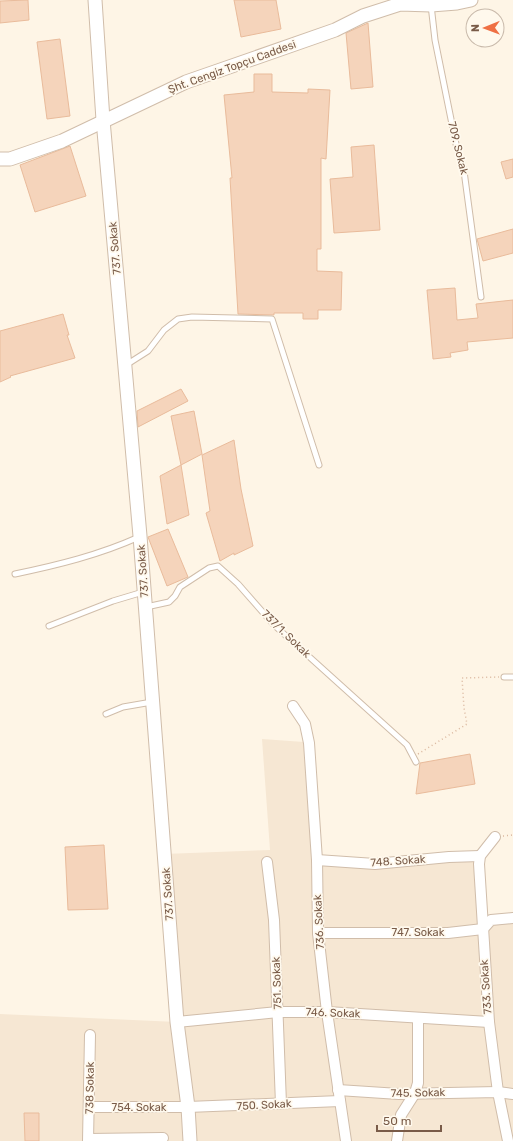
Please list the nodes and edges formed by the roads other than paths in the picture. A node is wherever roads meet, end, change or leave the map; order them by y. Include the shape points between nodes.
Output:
1 (95, 0) edge
2 (471, 0) edge
3 (432, 3) edge
4 (104, 120) junction
5 (0, 159) edge
6 (481, 297) dead end
7 (125, 366) junction
8 (319, 465) dead end
9 (140, 536) junction
10 (15, 574) dead end
11 (144, 592) junction
12 (145, 607) junction
13 (49, 626) dead end
14 (504, 677) road end
15 (513, 677) edge
16 (153, 702) junction
17 (293, 706) dead end
18 (106, 714) dead end
19 (415, 759) road end
20 (495, 837) dead end
21 (480, 856) junction
22 (317, 860) junction
23 (267, 862) dead end
24 (513, 918) edge
25 (483, 929) junction
26 (318, 933) junction
27 (278, 1012) junction
28 (327, 1012) junction
29 (418, 1018) junction
30 (177, 1022) junction
31 (489, 1022) junction
32 (90, 1035) dead end
33 (338, 1090) junction
34 (498, 1092) junction
35 (415, 1093) junction
36 (513, 1094) edge
37 (340, 1100) junction
38 (281, 1104) junction
39 (90, 1107) junction
40 (188, 1107) junction
41 (163, 1138) dead end
42 (89, 1140) edge
43 (190, 1141) edge
44 (346, 1141) edge
45 (397, 1141) edge
46 (508, 1141) edge

1 - 4 street, 737. Sokak
2 - 3 street, Şht. Cengiz Topçu Caddesi via 457,4
3 - 4 street, Şht. Cengiz Topçu Caddesi via 400,4 363,16 335,30 186,82
3 - 6 lane, 709. Sokak via 435,40 451,122 464,171
4 - 5 street, Şht. Cengiz Topçu Caddesi via 62,141 10,159
4 - 7 street, 737. Sokak
7 - 8 lane via 148,351 164,330 178,319 272,319
7 - 9 street, 737. Sokak
9 - 10 lane via 109,550
9 - 11 street, 737. Sokak
11 - 12 street, 737. Sokak
11 - 13 lane
12 - 16 street, 737. Sokak
12 - 19 lane, 737/1. Sokak via 168,602 180,586 209,568 218,566 238,584 274,625 407,746
14 - 15 lane
16 - 18 lane via 123,707
16 - 30 street, 737. Sokak
17 - 22 street, 736. Sokak via 305,724 309,743
20 - 21 street
21 - 22 street, 748. Sokak via 375,864
21 - 25 street, 733. Sokak
22 - 26 street, 736. Sokak
23 - 27 street, 751. Sokak via 274,920
24 - 25 street, 747. Sokak via 491,920
25 - 26 street, 747. Sokak via 448,933
25 - 31 street, 733. Sokak
26 - 28 street, 736. Sokak
27 - 28 street, 746. Sokak
27 - 30 street, 746. Sokak
27 - 38 street, 751. Sokak
28 - 29 street, 746. Sokak
28 - 33 street, 736. Sokak
29 - 31 street, 746. Sokak
29 - 35 street via 418,1083
30 - 40 street, 737. Sokak
31 - 34 street, 733. Sokak
32 - 39 street, 738 Sokak
33 - 35 street, 745. Sokak
33 - 37 street, 736. Sokak
34 - 35 street, 745. Sokak
34 - 36 street, 745. Sokak
34 - 46 street, 733. Sokak
35 - 45 street via 401,1115
37 - 38 street, 750. Sokak
37 - 44 street, 736. Sokak
38 - 40 street, 750. Sokak
39 - 40 street, 754. Sokak
39 - 42 street, 738 Sokak
40 - 43 street, 737. Sokak
41 - 42 street

